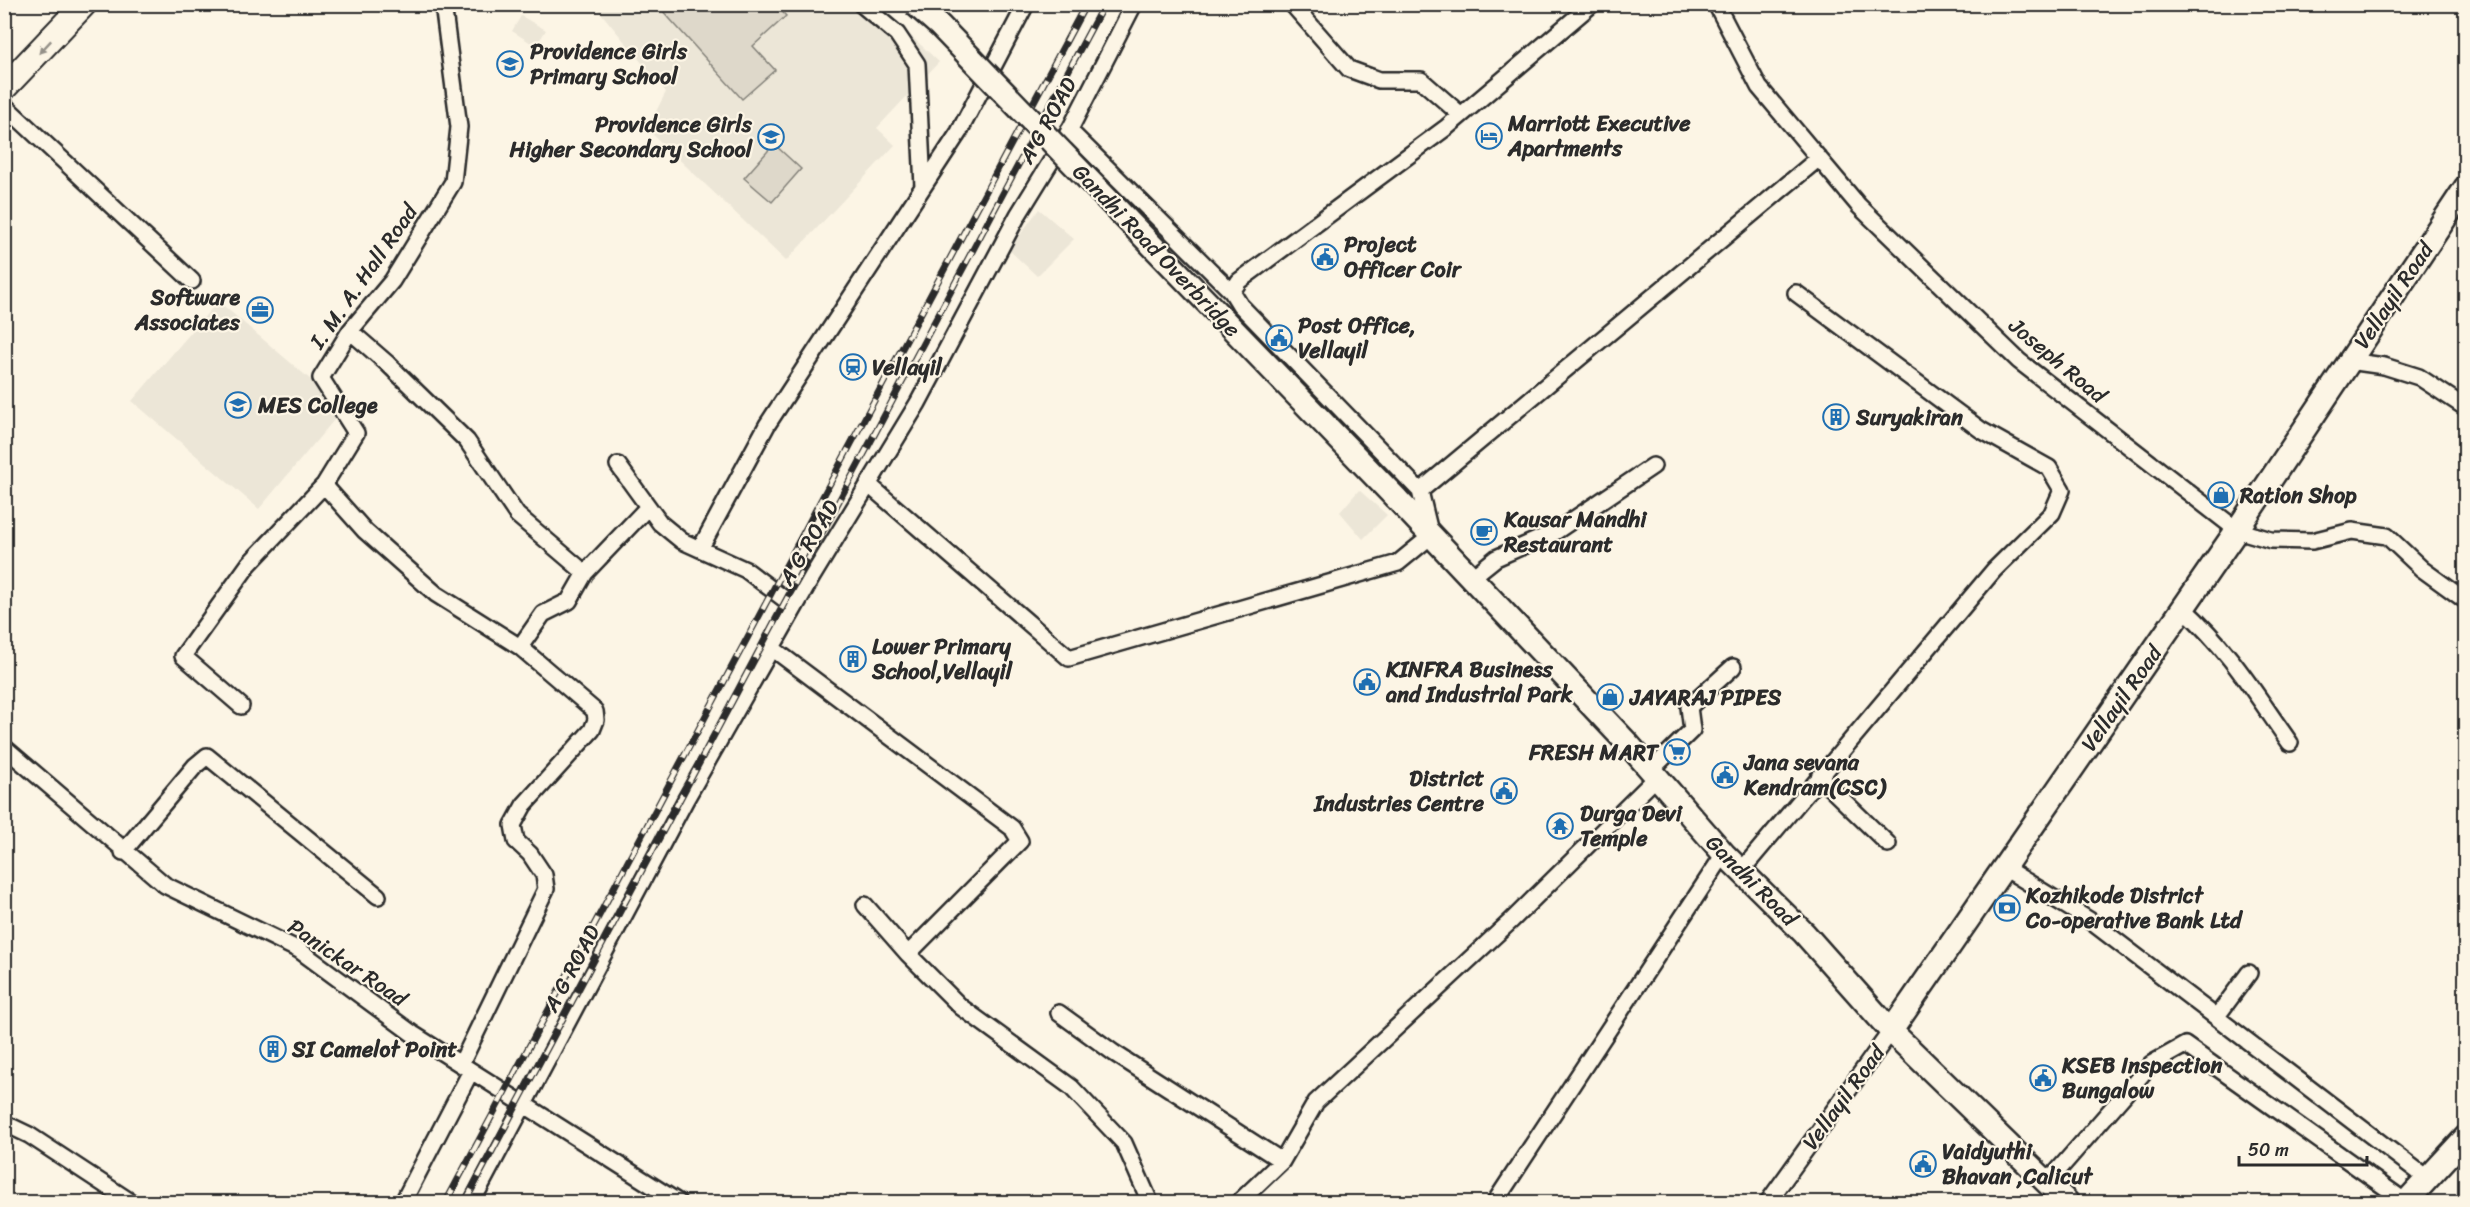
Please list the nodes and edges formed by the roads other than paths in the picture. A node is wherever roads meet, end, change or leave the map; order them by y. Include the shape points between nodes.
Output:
1 (84, 4) edge
2 (443, 4) edge
3 (861, 4) edge
4 (915, 4) edge
5 (1026, 4) edge
6 (1134, 4) edge
7 (1292, 4) edge
8 (1592, 4) edge
9 (1716, 4) edge
10 (4, 88) edge
11 (4, 105) edge
12 (1461, 115) junction
13 (1069, 130) junction
14 (1819, 158) junction
15 (923, 187) junction
16 (2466, 187) edge
17 (192, 281) dead end
18 (1232, 292) junction
19 (1796, 293) dead end
20 (350, 332) junction
21 (2349, 361) junction
22 (2466, 408) edge
23 (618, 465) dead end
24 (1653, 466) dead end
25 (868, 484) junction
26 (324, 485) junction
27 (1420, 491) junction
28 (1396, 498) joint
29 (648, 507) junction
30 (2237, 530) junction
31 (1431, 536) junction
32 (700, 549) junction
33 (585, 573) junction
34 (1472, 578) junction
35 (2466, 600) edge
36 (795, 607) junction
37 (2182, 608) junction
38 (520, 647) junction
39 (772, 648) junction
40 (1733, 667) dead end
41 (241, 706) dead end
42 (2290, 743) dead end
43 (8, 757) edge
44 (1654, 773) junction
45 (1819, 777) junction
46 (1888, 844) dead end
47 (123, 852) junction
48 (1724, 854) junction
49 (2003, 867) junction
50 (1742, 871) junction
51 (378, 896) dead end
52 (865, 905) dead end
53 (908, 954) junction
54 (2249, 973) dead end
55 (1059, 1013) dead end
56 (2217, 1016) junction
57 (1891, 1031) junction
58 (466, 1068) junction
59 (525, 1106) junction
60 (4, 1123) edge
61 (2466, 1137) edge
62 (2466, 1156) edge
63 (1282, 1161) junction
64 (2428, 1179) junction
65 (2047, 1182) junction
66 (2406, 1202) edge
67 (131, 1203) edge
68 (403, 1203) edge
69 (472, 1203) edge
70 (678, 1203) edge
71 (1150, 1203) edge
72 (1239, 1203) edge
73 (1495, 1203) edge
74 (1768, 1203) edge
75 (2067, 1203) edge
76 (2425, 1203) edge

1 -> 10 main road
2 - 20 street, I. M. A. Hall Road via 459,127 453,182 392,281
3 - 15 street via 897,34 917,64
4 - 28 main road, Gandhi Road Overbridge, bridge
5 - 15 street via 958,132
6 - 13 street, A G ROAD
7 - 12 street via 1349,69 1379,80 1421,81
8 - 12 street
9 - 14 street, Joseph Road via 1759,87
11 - 17 street
12 - 18 street via 1239,281
13 - 18 street
13 - 25 street, A G ROAD via 1018,215 918,403
14 - 27 street
14 - 30 street, Joseph Road via 1859,206 2019,361
15 - 32 street via 768,425
16 - 21 main road, Vellayil Road
18 - 27 street via 1240,305
19 - 45 street via 1981,430 2049,468 2062,490 2052,513 1994,570
20 - 26 street, I. M. A. Hall Road via 321,378 356,433
20 - 33 street via 467,441 517,515
21 - 22 street via 2419,377
21 - 30 main road, Vellayil Road
23 - 29 street
24 - 34 street via 1555,532 1496,558
25 - 31 street via 1069,658 1398,564
25 - 36 street, A G ROAD
26 - 38 street via 365,531 436,594
26 - 41 street via 249,564 183,656
27 - 31 street
28 - 31 main road, Gandhi Road
29 - 32 street via 682,541
29 - 33 street
30 - 35 street, Joseph Road via 2271,540 2312,541 2352,531 2387,536
30 - 37 main road, Vellayil Road
31 - 34 main road, Gandhi Road
32 - 36 street via 746,570
33 - 38 street via 569,601 543,614
34 - 44 main road, Gandhi Road
36 - 39 street, A G ROAD
37 - 42 street via 2213,635 2242,671
37 - 49 main road, Vellayil Road
38 - 58 street via 595,711 596,720 592,730 524,805 513,825 516,841 544,875 546,889
39 - 53 street via 1011,828 1020,841
39 - 59 street, A G ROAD via 686,799
40 - 44 street via 1689,707 1692,730
43 - 47 street, Panickar Road
44 - 48 main road, Gandhi Road
44 - 63 street via 1512,920 1316,1102
45 - 46 street
45 - 50 street
47 - 51 street via 207,756
47 - 58 street, Panickar Road via 165,885 299,950
48 - 50 main road, Gandhi Road
48 - 73 street
49 - 56 street via 2089,920
49 - 57 main road, Vellayil Road
50 - 57 main road, Gandhi Road via 1804,933
52 - 53 street
53 - 71 street via 961,1007 1071,1087 1124,1143
54 - 56 street
55 - 63 street
56 - 64 street
57 - 65 main road, Gandhi Road
57 - 74 street, Vellayil Road
58 - 59 street, Panickar Road
58 - 68 street
59 - 69 street, A G ROAD
59 - 70 street, Panickar Road
60 - 67 street via 29,1135
61 - 64 main road
62 - 76 main road
63 - 72 street
64 - 66 main road
65 - 66 street via 2151,1064 2185,1045
65 - 75 main road, Gandhi Road

